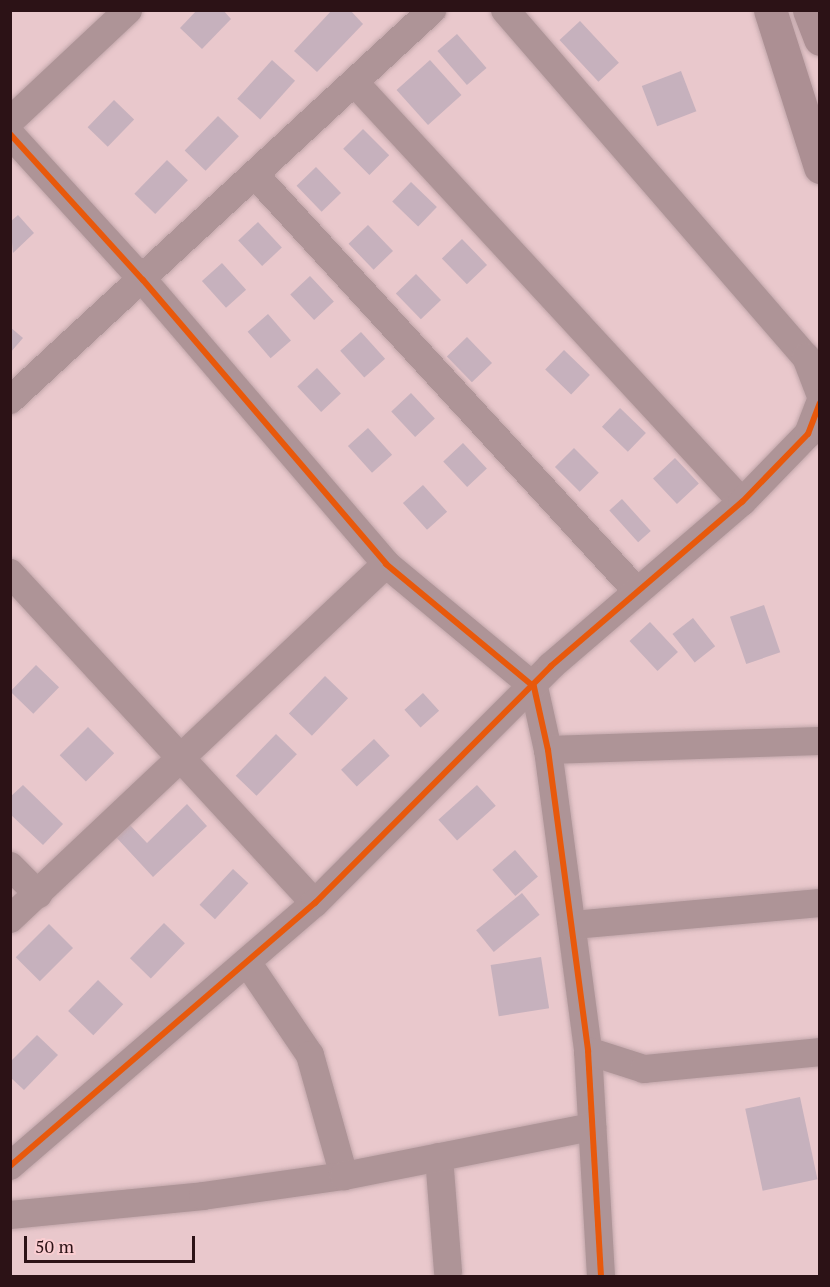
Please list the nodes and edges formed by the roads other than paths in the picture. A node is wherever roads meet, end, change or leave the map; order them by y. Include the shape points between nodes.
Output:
1 (128, 10) edge
2 (432, 10) edge
3 (505, 10) edge
4 (770, 10) edge
5 (809, 10) edge
6 (819, 39) edge
7 (355, 83) junction
8 (10, 121) edge
9 (10, 134) edge
10 (819, 167) edge
11 (256, 176) junction
12 (143, 280) junction
13 (819, 393) edge
14 (10, 400) edge
15 (819, 403) edge
16 (742, 502) junction
17 (386, 564) junction
18 (10, 573) edge
19 (637, 591) junction
20 (534, 687) junction
21 (819, 741) edge
22 (548, 750) junction
23 (181, 758) junction
24 (10, 866) edge
25 (38, 894) junction
26 (315, 903) junction
27 (819, 903) edge
28 (10, 920) edge
29 (573, 925) junction
30 (248, 962) junction
31 (588, 1051) junction
32 (819, 1052) edge
33 (592, 1127) junction
34 (439, 1157) junction
35 (10, 1167) edge
36 (344, 1176) junction
37 (10, 1215) edge
38 (448, 1272) dead end
39 (601, 1276) edge

1 - 8 street
2 - 7 street
3 - 13 street via 806,357
4 - 10 highway
5 - 6 highway
7 - 11 street
7 - 16 street
9 - 12 street
11 - 12 street
11 - 19 street
12 - 14 street
12 - 17 street
15 - 16 street via 808,434
16 - 19 street
17 - 20 street
17 - 23 street
18 - 23 street
19 - 20 street via 551,666
20 - 22 street
20 - 26 street
21 - 22 street
22 - 29 street
23 - 25 street
23 - 26 street
24 - 25 street
25 - 28 street
26 - 30 street
27 - 29 street
29 - 31 street
30 - 35 street
30 - 36 street via 310,1056
31 - 32 street via 644,1069
31 - 33 street
33 - 34 street
33 - 39 street
34 - 36 street
34 - 38 street
36 - 37 street via 203,1196

